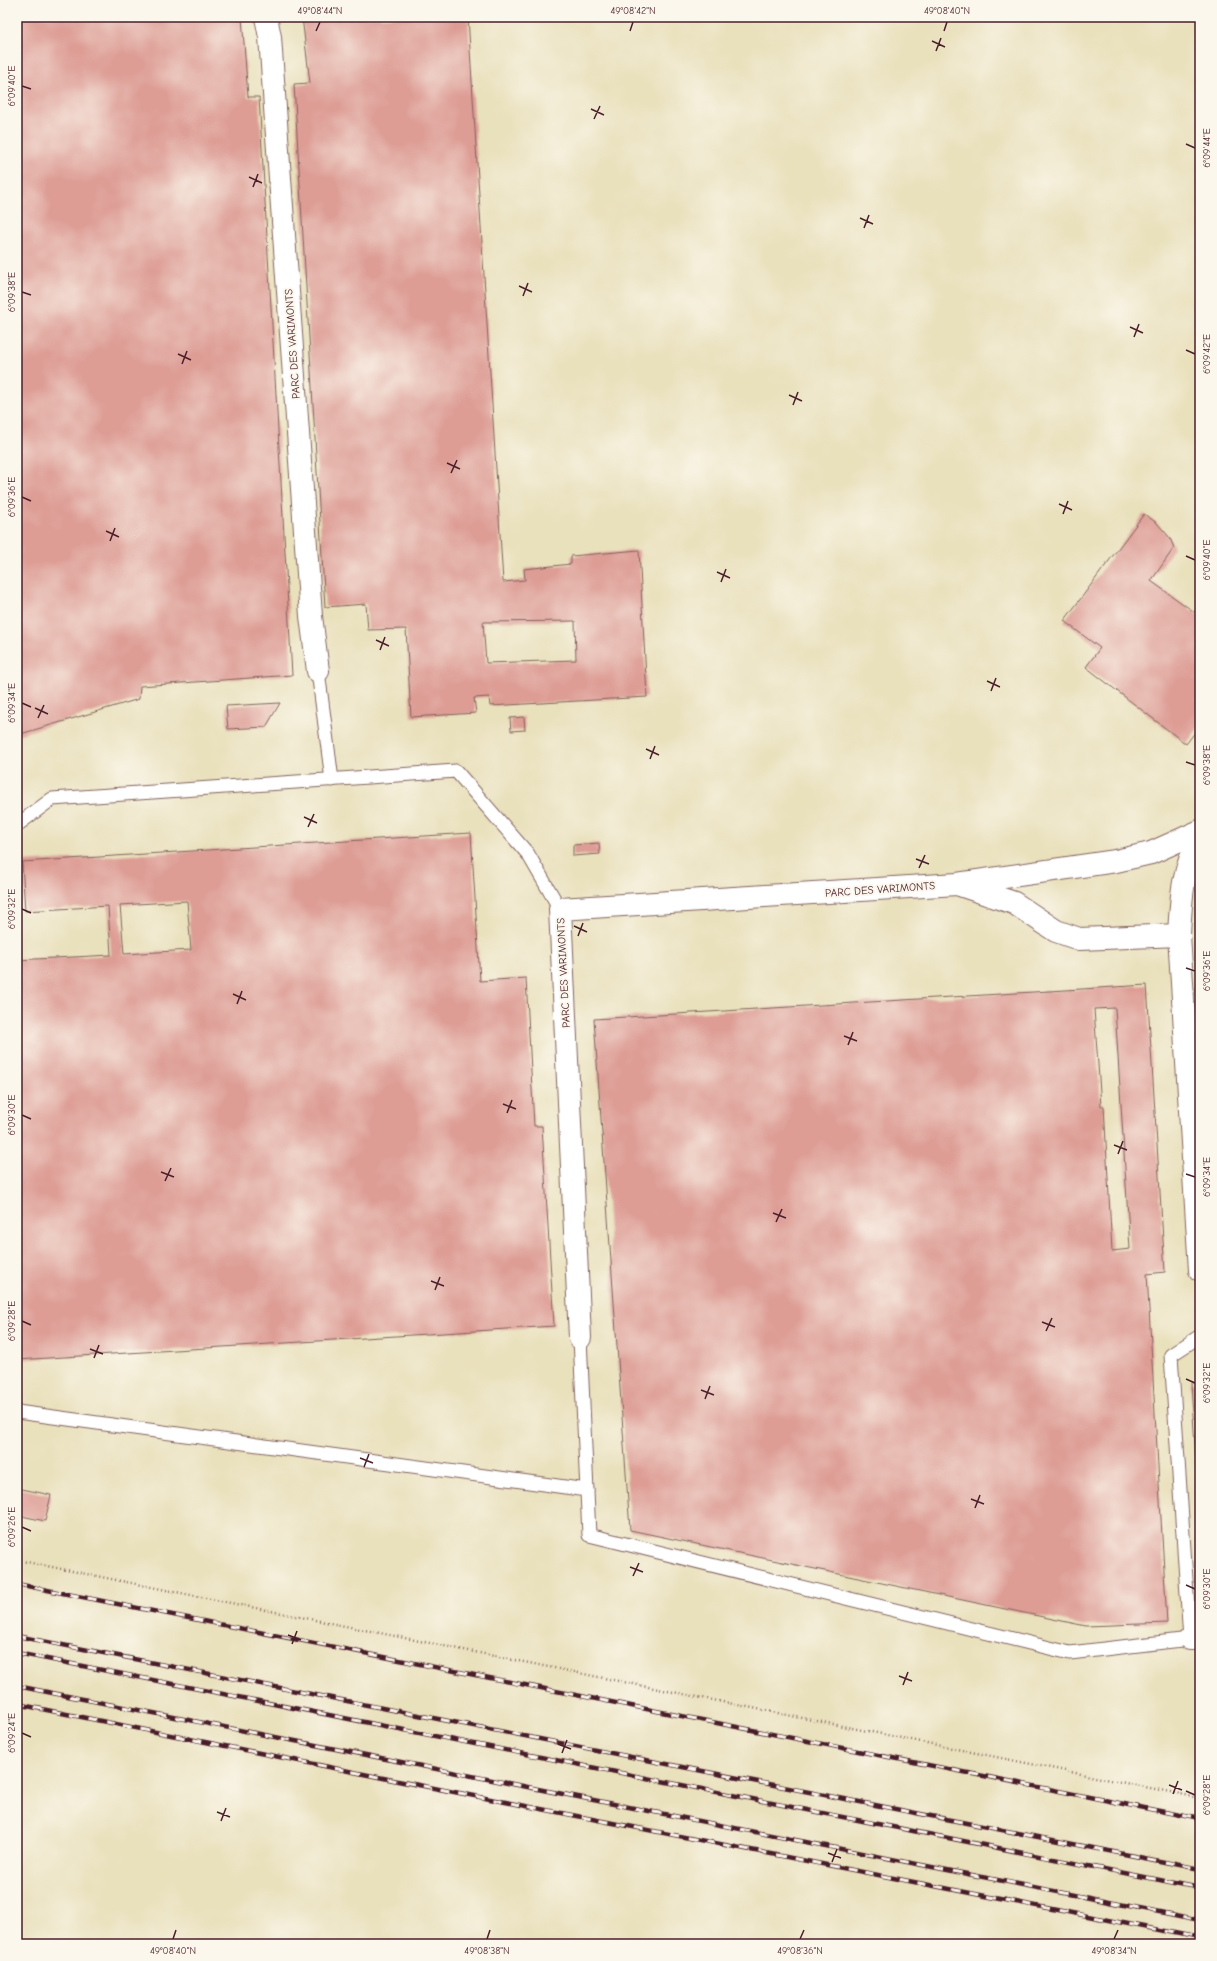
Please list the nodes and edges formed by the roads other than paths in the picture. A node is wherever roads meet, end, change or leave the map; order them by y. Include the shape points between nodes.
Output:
1 (266, 17) edge
2 (318, 671) joint
3 (332, 780) junction
4 (17, 825) edge
5 (1200, 831) edge
6 (1200, 838) edge
7 (958, 884) junction
8 (560, 909) junction
9 (1179, 935) junction
10 (1200, 1270) edge
11 (1200, 1336) edge
12 (580, 1338) joint
13 (17, 1412) edge
14 (587, 1490) junction
15 (1195, 1639) edge

1 - 2 street, PARC DES VARIMONTS via 311,616
2 - 3 lane
3 - 4 lane via 52,799
3 - 8 lane via 456,771 528,854
5 - 7 street, PARC DES VARIMONTS via 1151,853
6 - 9 street via 1193,851 1181,889
7 - 8 street, PARC DES VARIMONTS
7 - 9 street, PARC DES VARIMONTS via 1014,903 1056,931 1079,939
8 - 12 street, PARC DES VARIMONTS
9 - 10 street
11 - 15 lane via 1171,1355
12 - 14 lane
13 - 14 lane
14 - 15 lane via 589,1535 1070,1654

